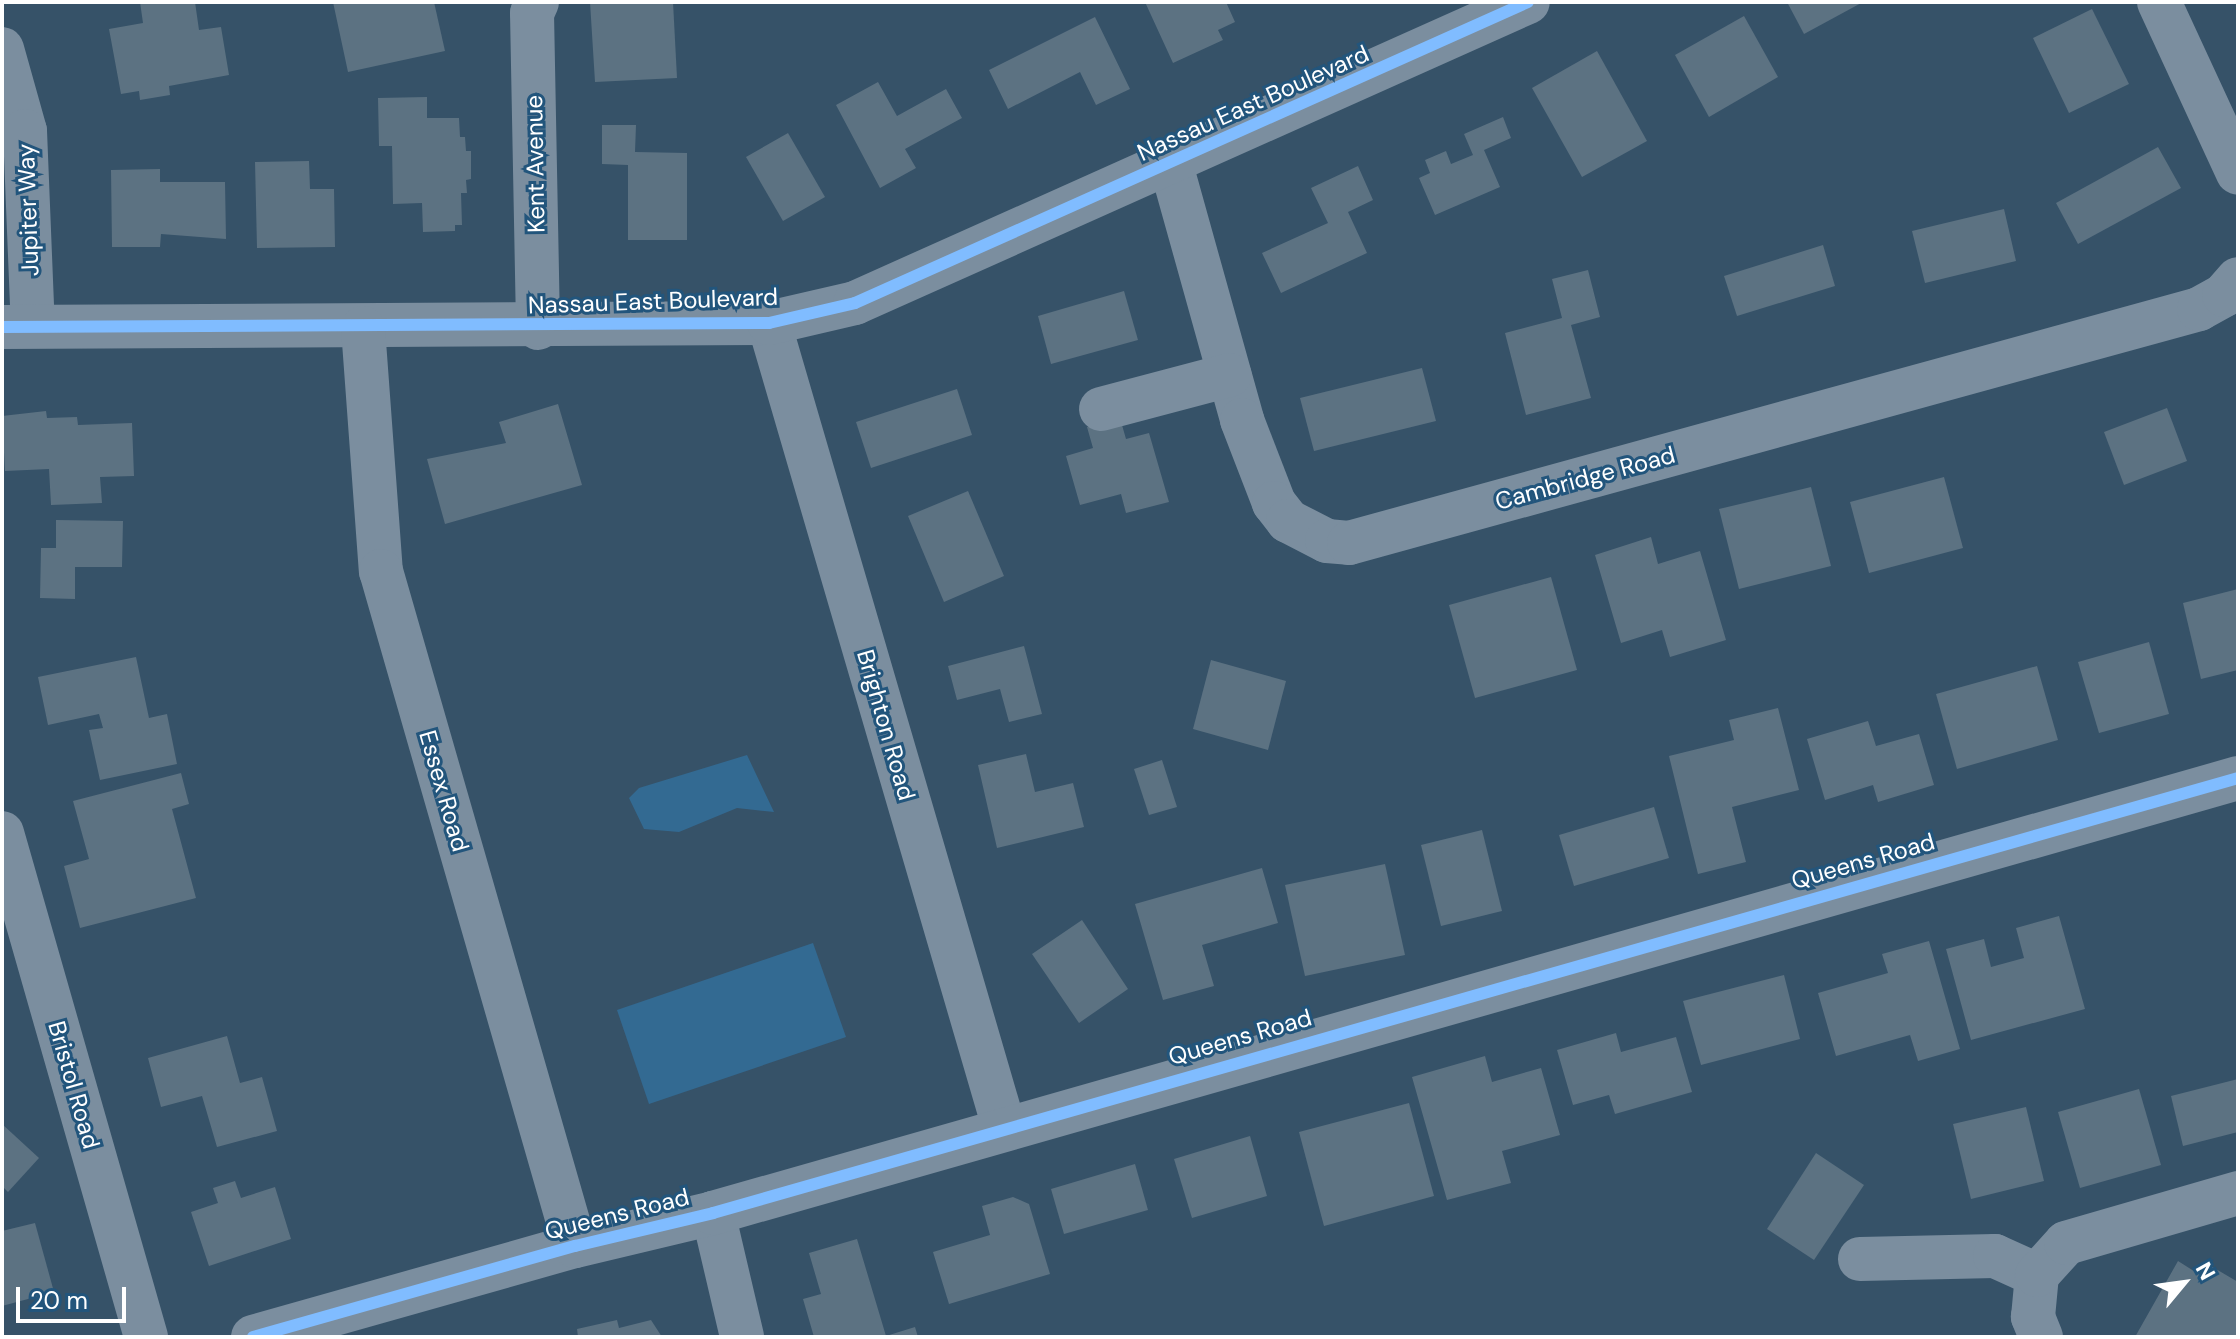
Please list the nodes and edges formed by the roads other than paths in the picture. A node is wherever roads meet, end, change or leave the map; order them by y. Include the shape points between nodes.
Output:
1 (537, 2) edge
2 (1528, 2) edge
3 (2159, 2) edge
4 (2, 49) edge
5 (1171, 165) junction
6 (2238, 173) edge
7 (2238, 279) edge
8 (769, 323) junction
9 (18, 326) edge
10 (363, 328) junction
11 (538, 328) junction
12 (1230, 375) junction
13 (1101, 409) dead end
14 (2238, 778) edge
15 (2, 833) edge
16 (1004, 1127) junction
17 (2238, 1193) edge
18 (713, 1213) junction
19 (575, 1246) junction
20 (1860, 1259) dead end
21 (2037, 1275) junction
22 (146, 1337) edge
23 (253, 1337) edge
24 (742, 1337) edge
25 (2041, 1337) edge

1 - 11 street, Kent Avenue via 532,13
2 - 5 street, Nassau East Boulevard
3 - 6 street
4 - 9 street, Jupiter Way via 25,131
5 - 8 street, Nassau East Boulevard via 855,303
5 - 12 street, Cambridge Road
7 - 12 street, Cambridge Road via 2199,309 1349,543 1306,534 1274,503
8 - 11 street, Nassau East Boulevard
8 - 16 street, Brighton Road
9 - 10 street, Nassau East Boulevard
10 - 11 street, Nassau East Boulevard
10 - 19 street, Essex Road via 381,571
12 - 13 street
14 - 16 street, Queens Road
15 - 22 street, Bristol Road
16 - 18 street, Queens Road
17 - 21 street via 2066,1243
18 - 19 street, Queens Road
18 - 24 street
19 - 23 street, Queens Road
20 - 21 street via 1995,1256
21 - 25 street via 2033,1317

